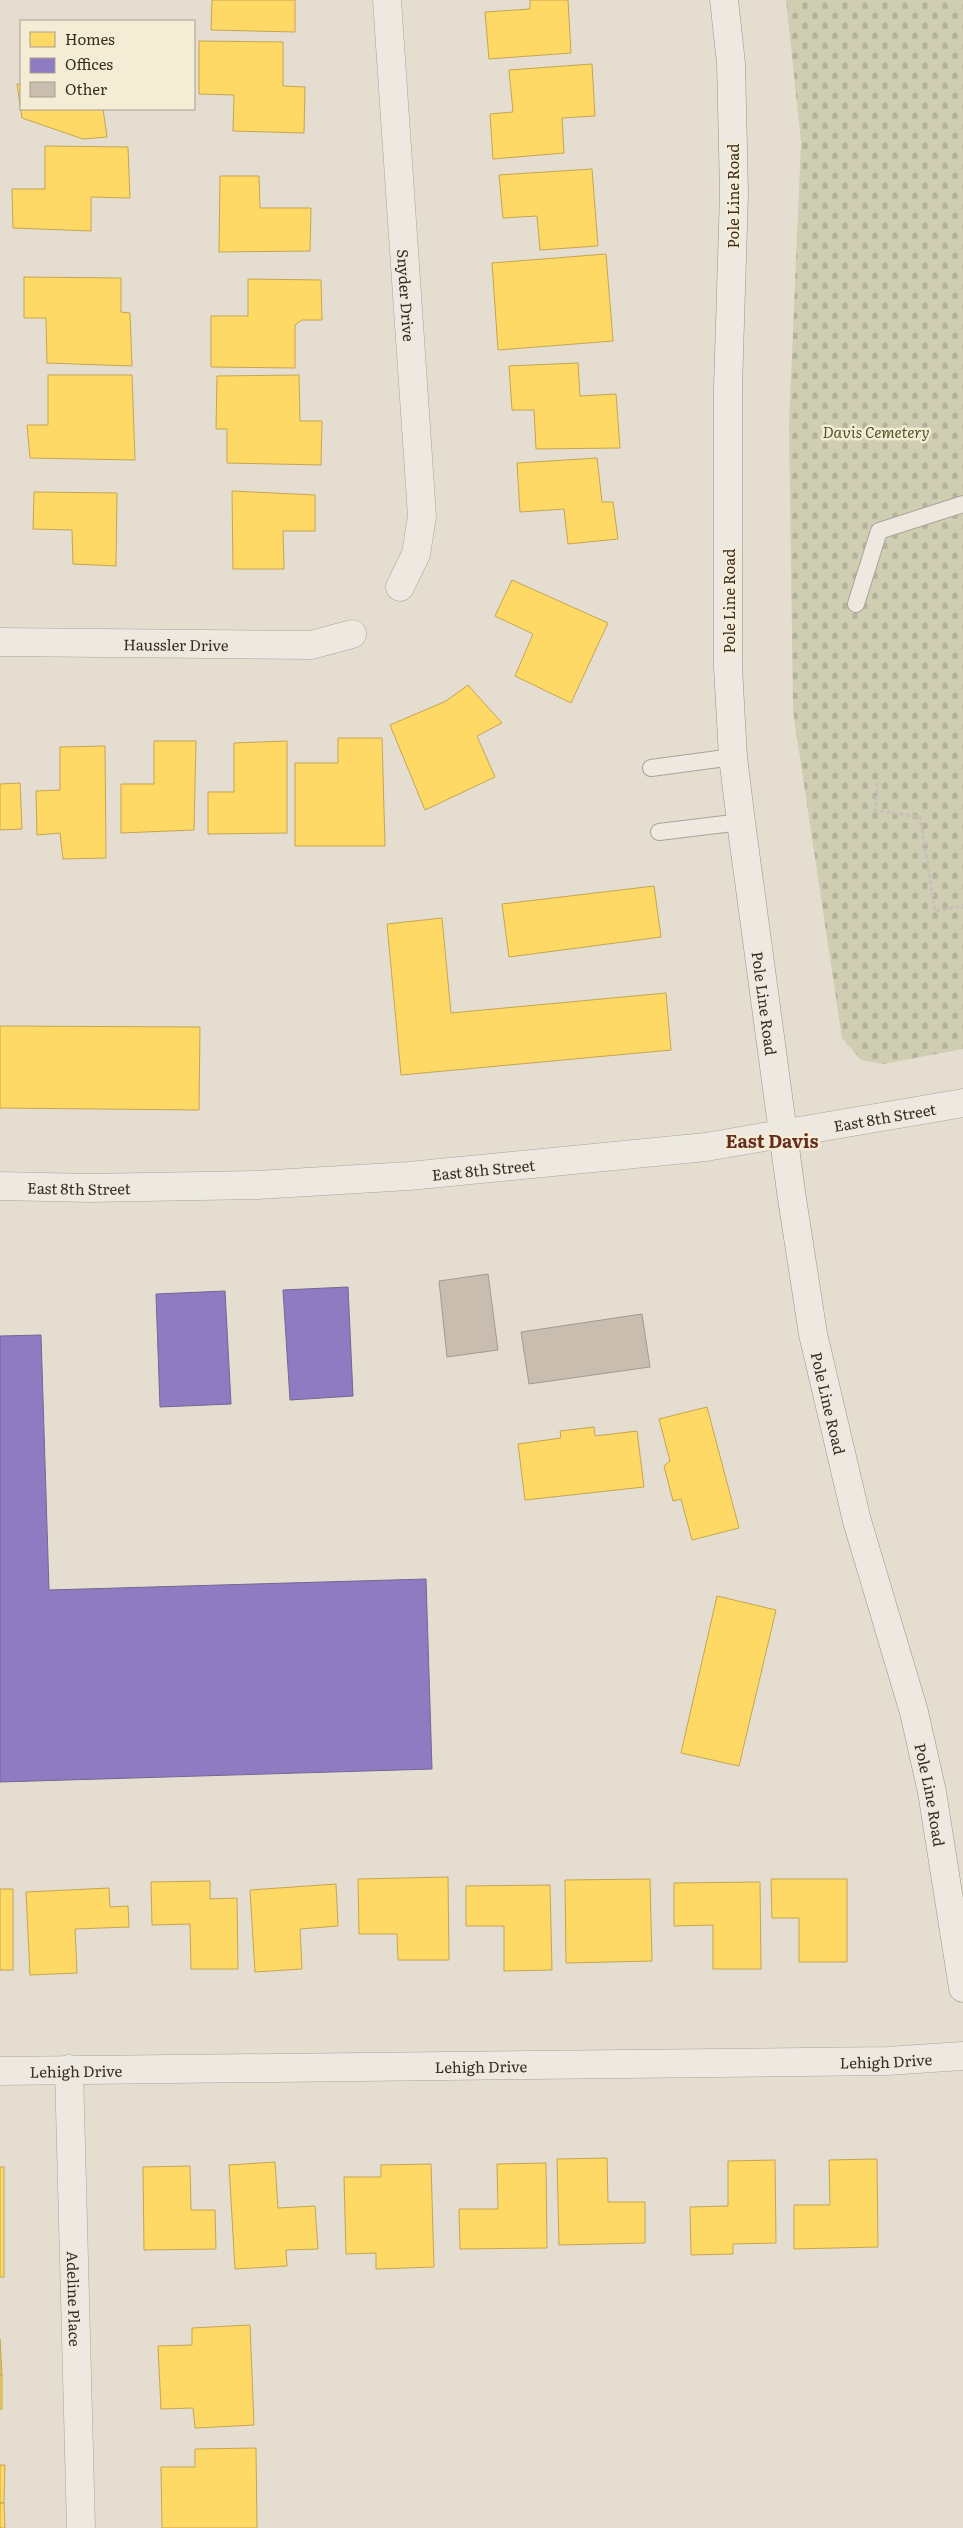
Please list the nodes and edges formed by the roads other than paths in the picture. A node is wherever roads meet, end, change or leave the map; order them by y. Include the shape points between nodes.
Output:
1 (387, 0) edge
2 (724, 0) edge
3 (963, 504) edge
4 (400, 588) dead end
5 (856, 604) dead end
6 (352, 634) dead end
7 (0, 642) edge
8 (734, 757) junction
9 (651, 768) dead end
10 (741, 822) junction
11 (659, 832) dead end
12 (963, 1103) edge
13 (783, 1136) junction
14 (0, 1186) edge
15 (963, 1988) edge
16 (963, 2056) edge
17 (69, 2069) junction
18 (0, 2071) edge
19 (81, 2528) edge

1 - 4 street, Snyder Drive via 422,516 416,554
2 - 8 street, Pole Line Road via 731,63 734,193 728,387 728,667
3 - 5 lane via 879,531
6 - 7 street, Haussler Drive via 311,645
8 - 9 lane
8 - 10 street, Pole Line Road
10 - 11 lane
10 - 13 street, Pole Line Road
12 - 13 street, East 8th Street
13 - 14 street, East 8th Street via 706,1147 409,1176 257,1185
13 - 15 street, Pole Line Road via 813,1334 857,1520 914,1712 932,1792
16 - 17 street, Lehigh Drive via 887,2061
17 - 18 street, Lehigh Drive
17 - 19 street, Adeline Place

